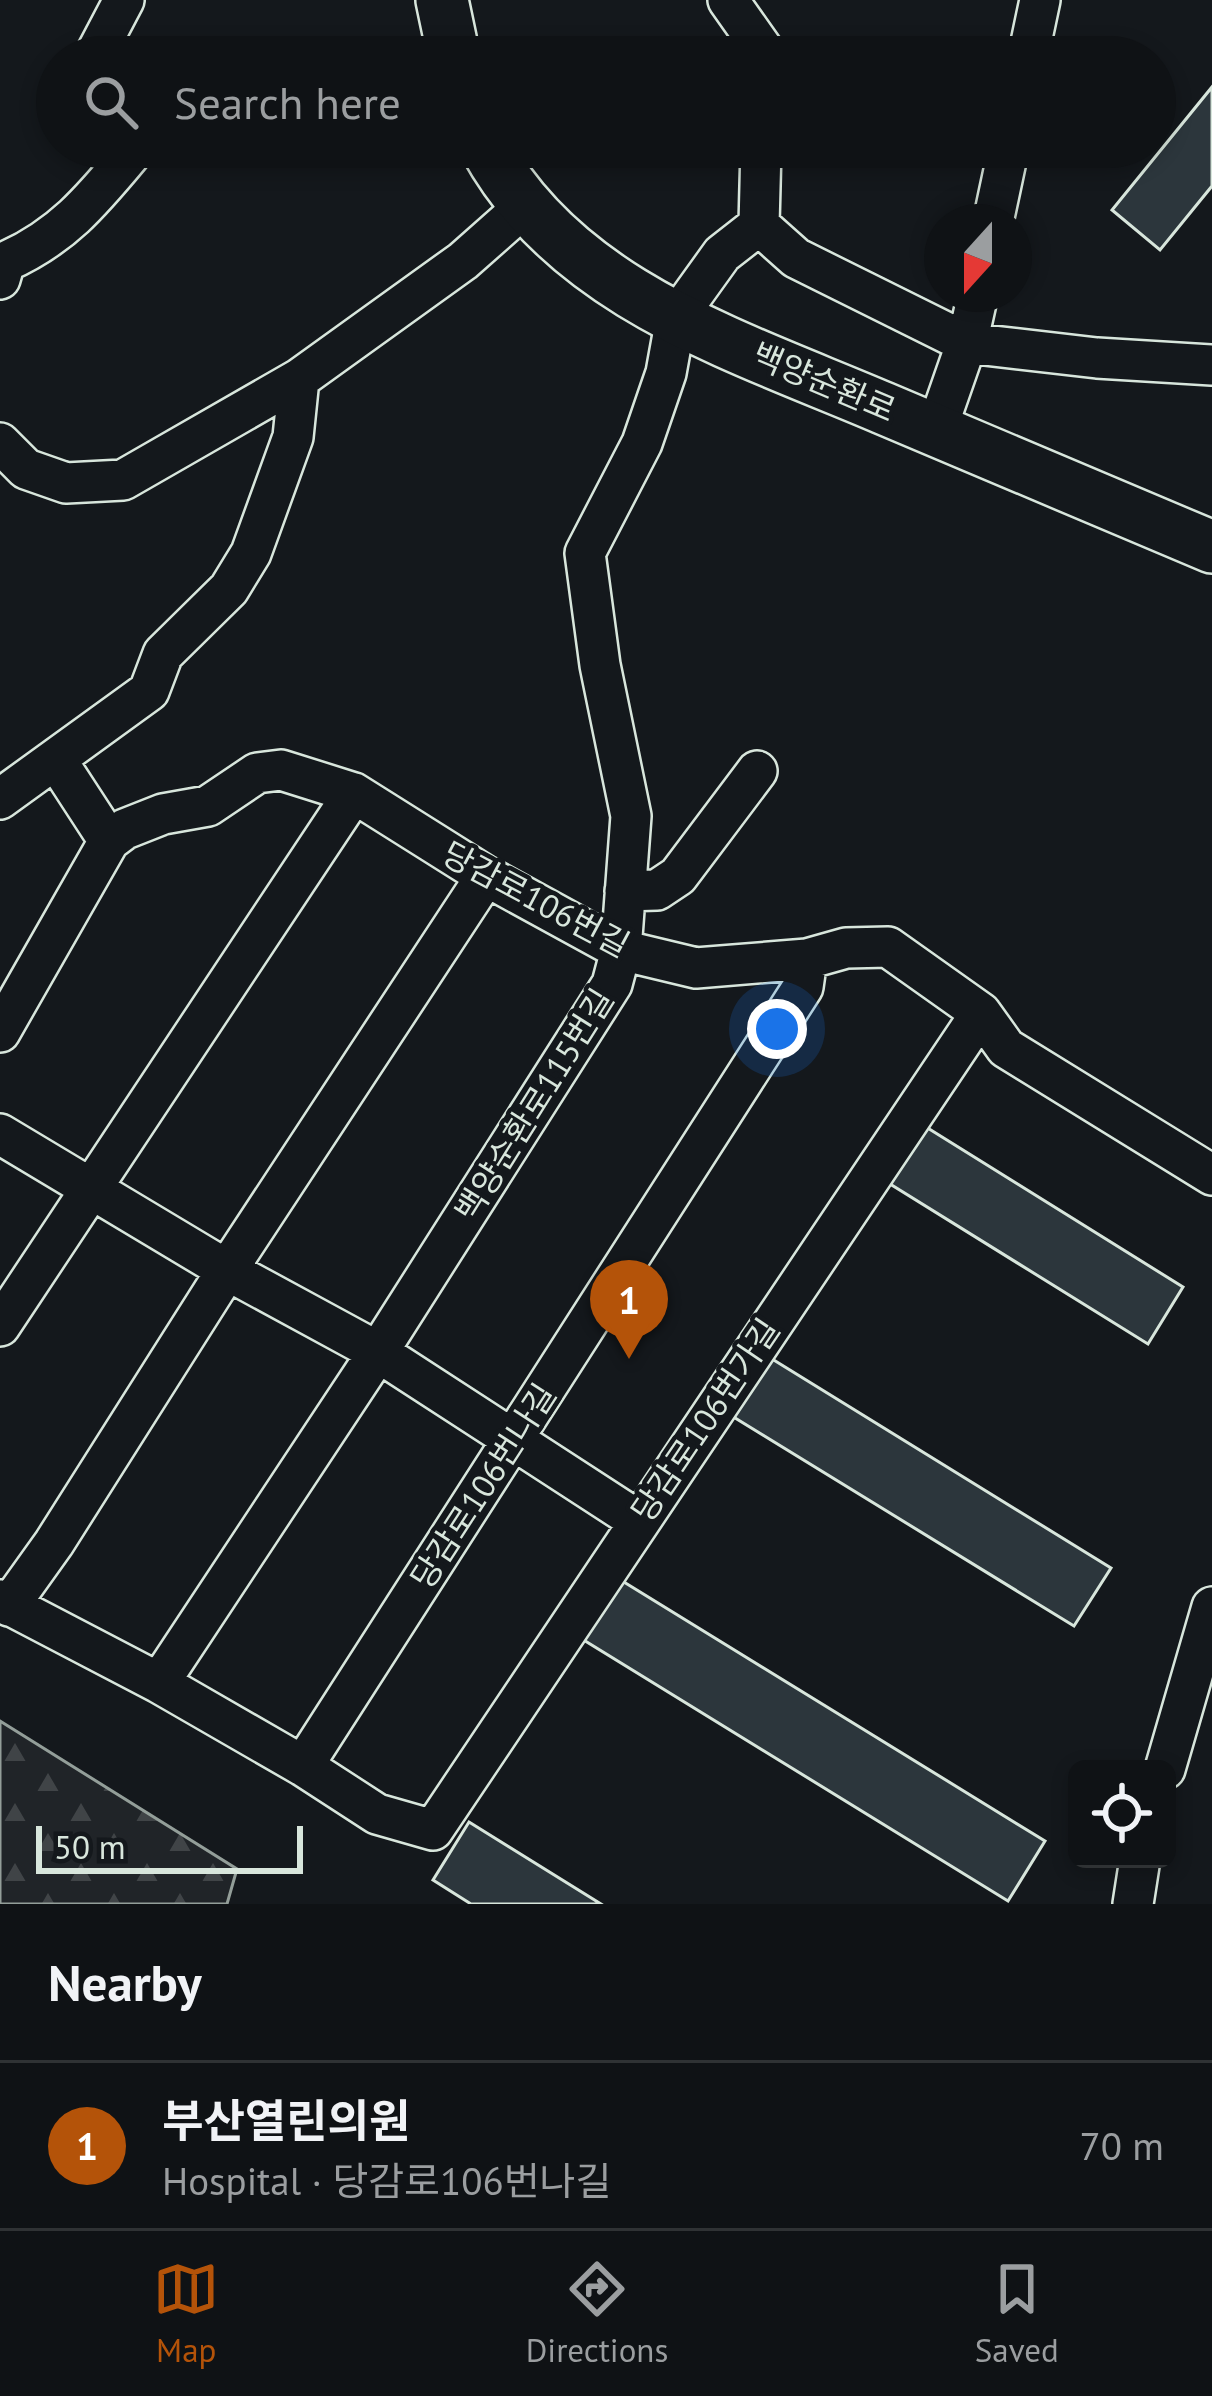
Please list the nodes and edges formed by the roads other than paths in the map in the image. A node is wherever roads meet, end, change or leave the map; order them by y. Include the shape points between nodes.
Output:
1 (124, 0) edge
2 (442, 0) edge
3 (728, 0) edge
4 (1040, 0) edge
5 (105, 36) edge
6 (450, 36) edge
7 (753, 36) edge
8 (1032, 36) edge
9 (118, 168) edge
10 (499, 168) edge
11 (760, 168) edge
12 (1005, 168) edge
13 (997, 204) edge
14 (524, 207) junction
15 (759, 225) junction
16 (0, 279) edge
17 (974, 312) edge
18 (676, 318) junction
19 (967, 343) junction
20 (1212, 364) edge
21 (299, 379) junction
22 (936, 431) junction
23 (0, 443) edge
24 (1212, 547) edge
25 (57, 760) junction
26 (757, 771) dead end
27 (353, 793) junction
28 (0, 800) edge
29 (109, 841) junction
30 (486, 876) junction
31 (625, 891) junction
32 (621, 950) junction
33 (807, 958) junction
34 (981, 1013) junction
35 (0, 1032) edge
36 (0, 1133) edge
37 (1212, 1175) edge
38 (92, 1189) junction
39 (227, 1270) junction
40 (0, 1326) edge
41 (378, 1352) junction
42 (514, 1438) junction
43 (638, 1520) junction
44 (5, 1603) edge
45 (1212, 1607) edge
46 (159, 1683) junction
47 (1200, 1703) edge
48 (1170, 1760) edge
49 (303, 1766) junction
50 (1139, 1868) edge
51 (1133, 1904) edge

1 - 5 street
2 - 6 main road
3 - 7 street
4 - 8 street
9 - 16 street via 77,217 4,262
10 - 14 main road, 백양순환로
11 - 15 street
12 - 13 street
14 - 18 main road, 백양순환로 via 610,279
14 - 21 street
15 - 18 street via 722,254
15 - 19 street via 796,258
17 - 19 street
18 - 22 main road, 백양순환로
18 - 31 street, 백양순환로115번길 via 642,443 586,553 631,816
19 - 20 street
19 - 22 street
21 - 23 street via 123,480 66,483 26,469
21 - 25 street via 293,437 251,553 229,589 163,654 149,691
22 - 24 main road, 백양순환로
25 - 28 street
25 - 29 street
26 - 31 street via 678,876 657,890
27 - 29 street, 당감로106번길 via 281,770 257,773 208,806 163,814
27 - 30 street, 당감로106번길
27 - 38 street
29 - 35 street
30 - 32 street, 당감로106번길
30 - 39 street
31 - 32 street, 백양순환로115번길
32 - 33 street, 당감로106번길 via 696,968
32 - 41 street, 백양순환로115번길 via 612,984
33 - 34 street, 당감로106번길 via 888,947
33 - 42 street, 당감로106번나길 via 803,987
34 - 37 street, 당감로106번길 via 1006,1048
34 - 43 street, 당감로106번가길
36 - 38 street
38 - 39 street
38 - 40 street
39 - 41 street
39 - 44 street via 54,1543
41 - 42 street
41 - 46 street, 백양순환로115번길
42 - 43 street
42 - 49 street, 당감로106번나길
43 - 49 street, 당감로106번가길 via 433,1830 377,1814
44 - 46 street
45 - 47 street
46 - 49 street
47 - 48 street
50 - 51 street

